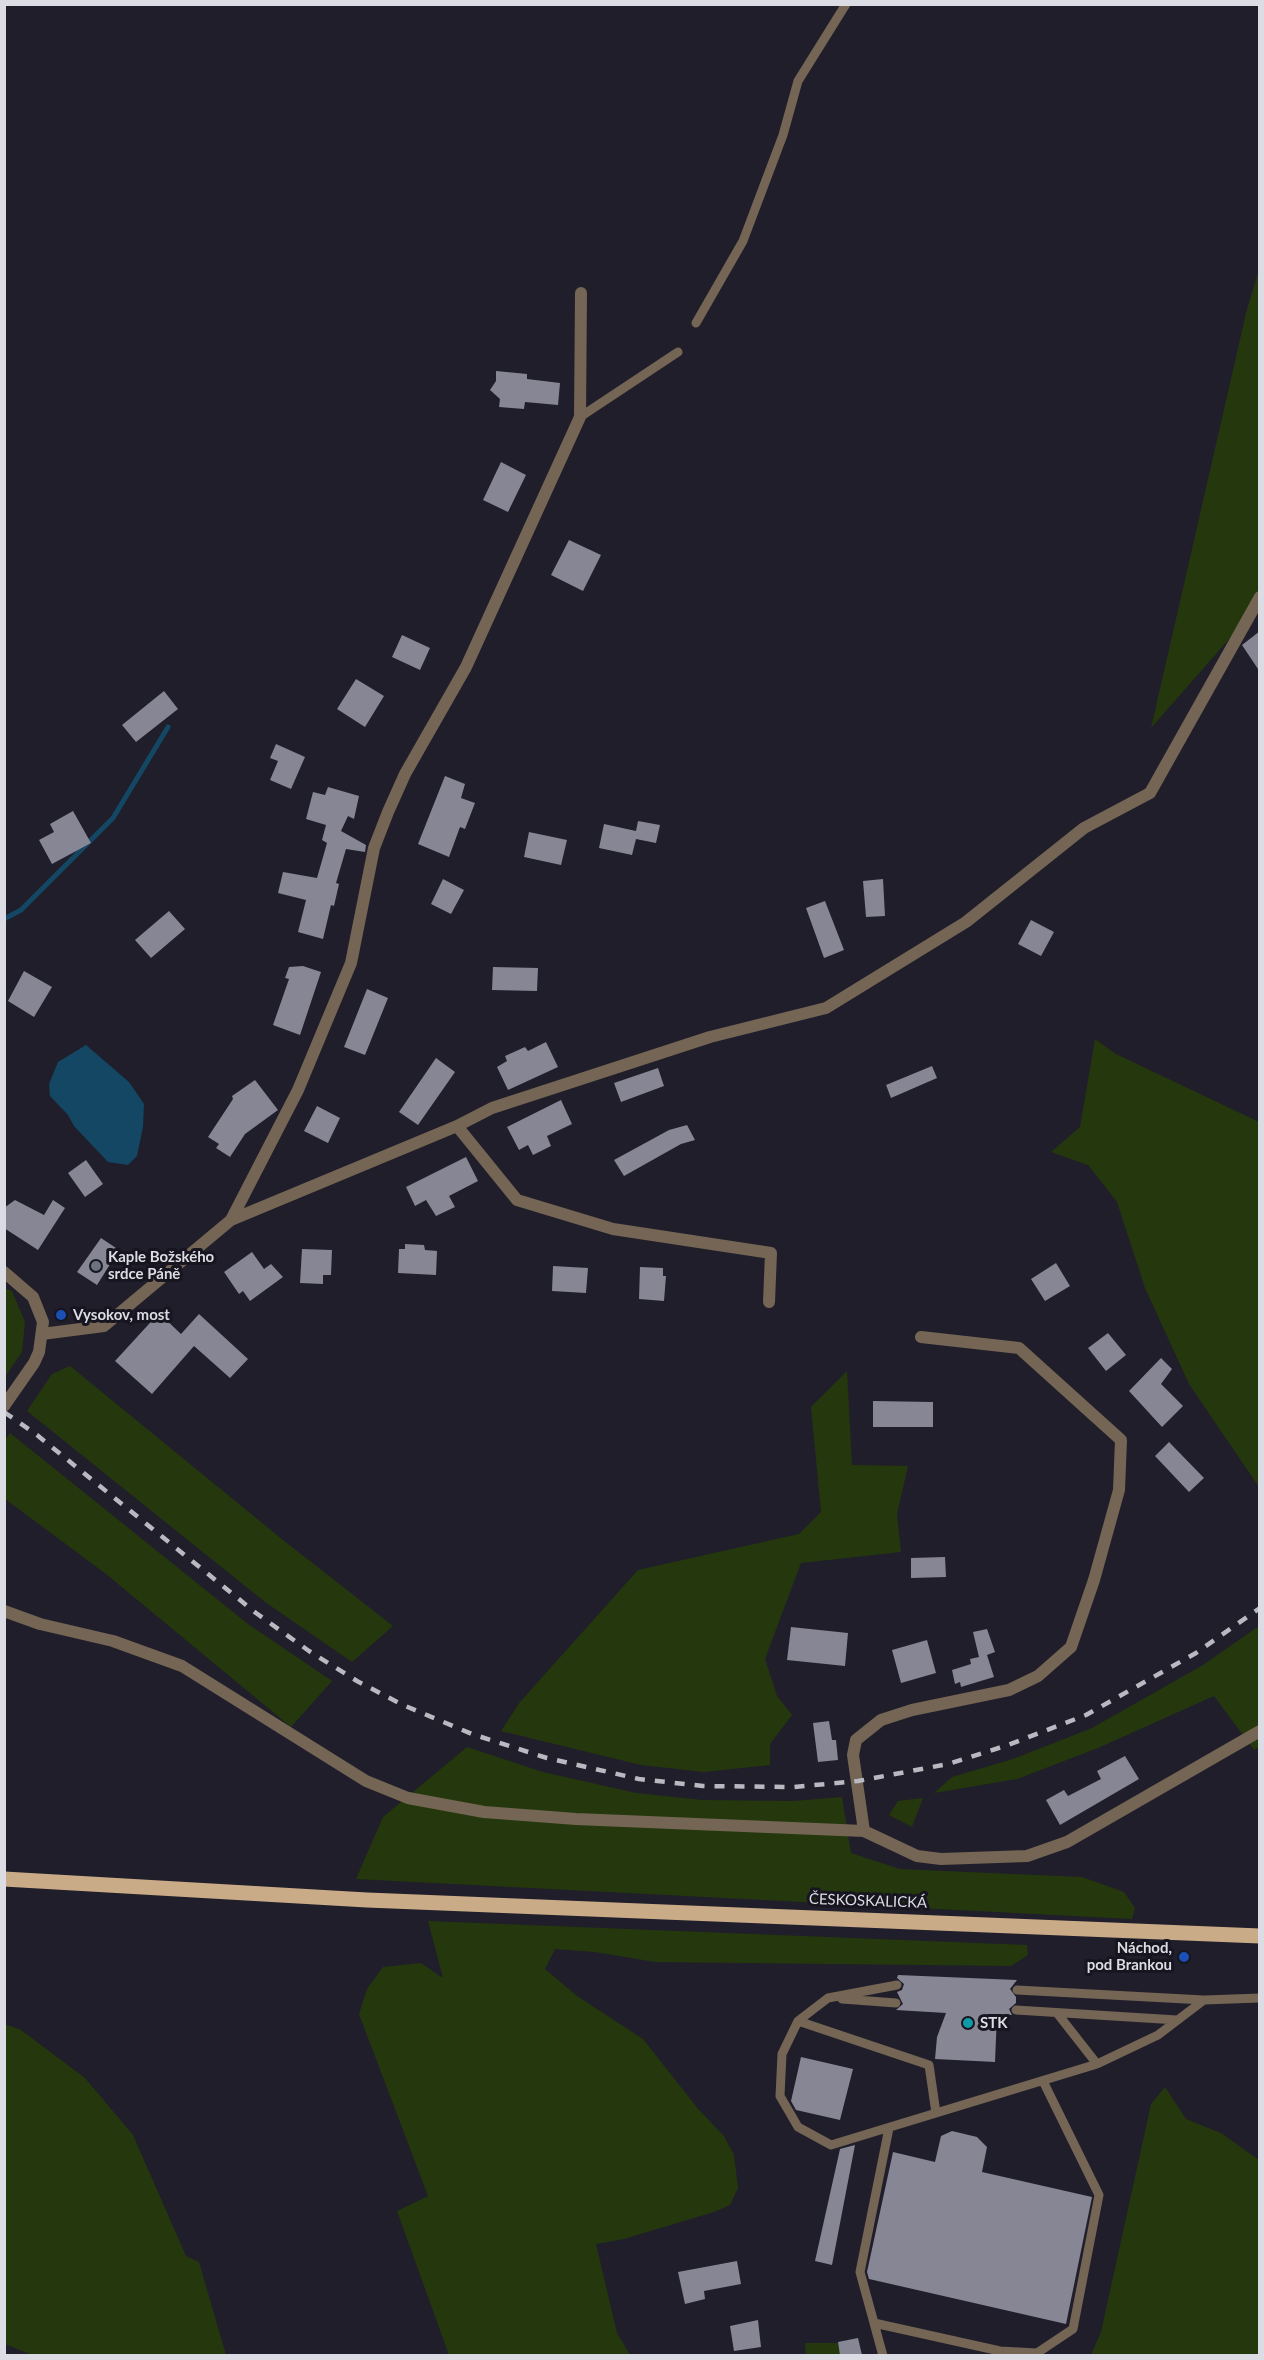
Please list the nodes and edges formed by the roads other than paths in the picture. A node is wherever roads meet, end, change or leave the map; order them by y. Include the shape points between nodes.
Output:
1 (846, 4) edge
2 (581, 293) dead end
3 (696, 323) dead end
4 (678, 352) dead end
5 (580, 417) junction
6 (1260, 597) edge
7 (457, 1126) junction
8 (231, 1220) junction
9 (4, 1272) edge
10 (769, 1302) dead end
11 (42, 1334) junction
12 (921, 1337) dead end
13 (4, 1406) edge
14 (4, 1611) edge
15 (1260, 1731) edge
16 (864, 1831) junction
17 (4, 1879) edge
18 (1260, 1935) edge
19 (897, 1985) dead end
20 (1017, 1990) dead end
21 (828, 1998) junction
22 (1260, 1998) edge
23 (1204, 2001) junction
24 (896, 2003) dead end
25 (1016, 2010) dead end
26 (1057, 2013) junction
27 (1177, 2020) junction
28 (798, 2021) junction
29 (1097, 2064) junction
30 (1043, 2080) junction
31 (936, 2113) junction
32 (889, 2128) junction
33 (874, 2323) junction
34 (1036, 2354) edge
35 (883, 2355) edge

1 - 3 lane via 798,81 783,135 743,241
2 - 5 street
4 - 5 lane
5 - 8 street via 466,667 405,774 388,812 374,848 348,972 298,1090
6 - 7 street via 1150,793 1084,828 966,922 826,1008 700,1040 492,1108
7 - 8 street
7 - 10 street via 517,1200 613,1229 771,1253
8 - 11 street via 104,1326
9 - 11 street via 33,1297 40,1310
11 - 13 street via 34,1364
12 - 16 street via 1019,1348 1121,1440 1119,1490 1071,1647 1038,1676 1009,1690 881,1720 856,1740 853,1755
14 - 16 street via 113,1641 182,1666 366,1781 434,1804 576,1819
15 - 16 street via 1067,1842 1027,1856 917,1856
17 - 18 main road, ČESKOSKALICKÁ via 474,1904
19 - 21 lane
20 - 23 lane
21 - 24 lane
21 - 28 lane
22 - 23 lane
23 - 27 lane
25 - 26 lane
26 - 27 lane
26 - 29 lane
27 - 29 lane via 1158,2035
28 - 31 lane via 929,2065
28 - 32 lane via 782,2054 780,2097 798,2127 831,2145
29 - 30 lane
30 - 31 lane
30 - 34 lane via 1099,2195 1073,2329
31 - 32 lane
32 - 33 lane via 860,2272
33 - 34 lane via 1000,2351
33 - 35 lane

